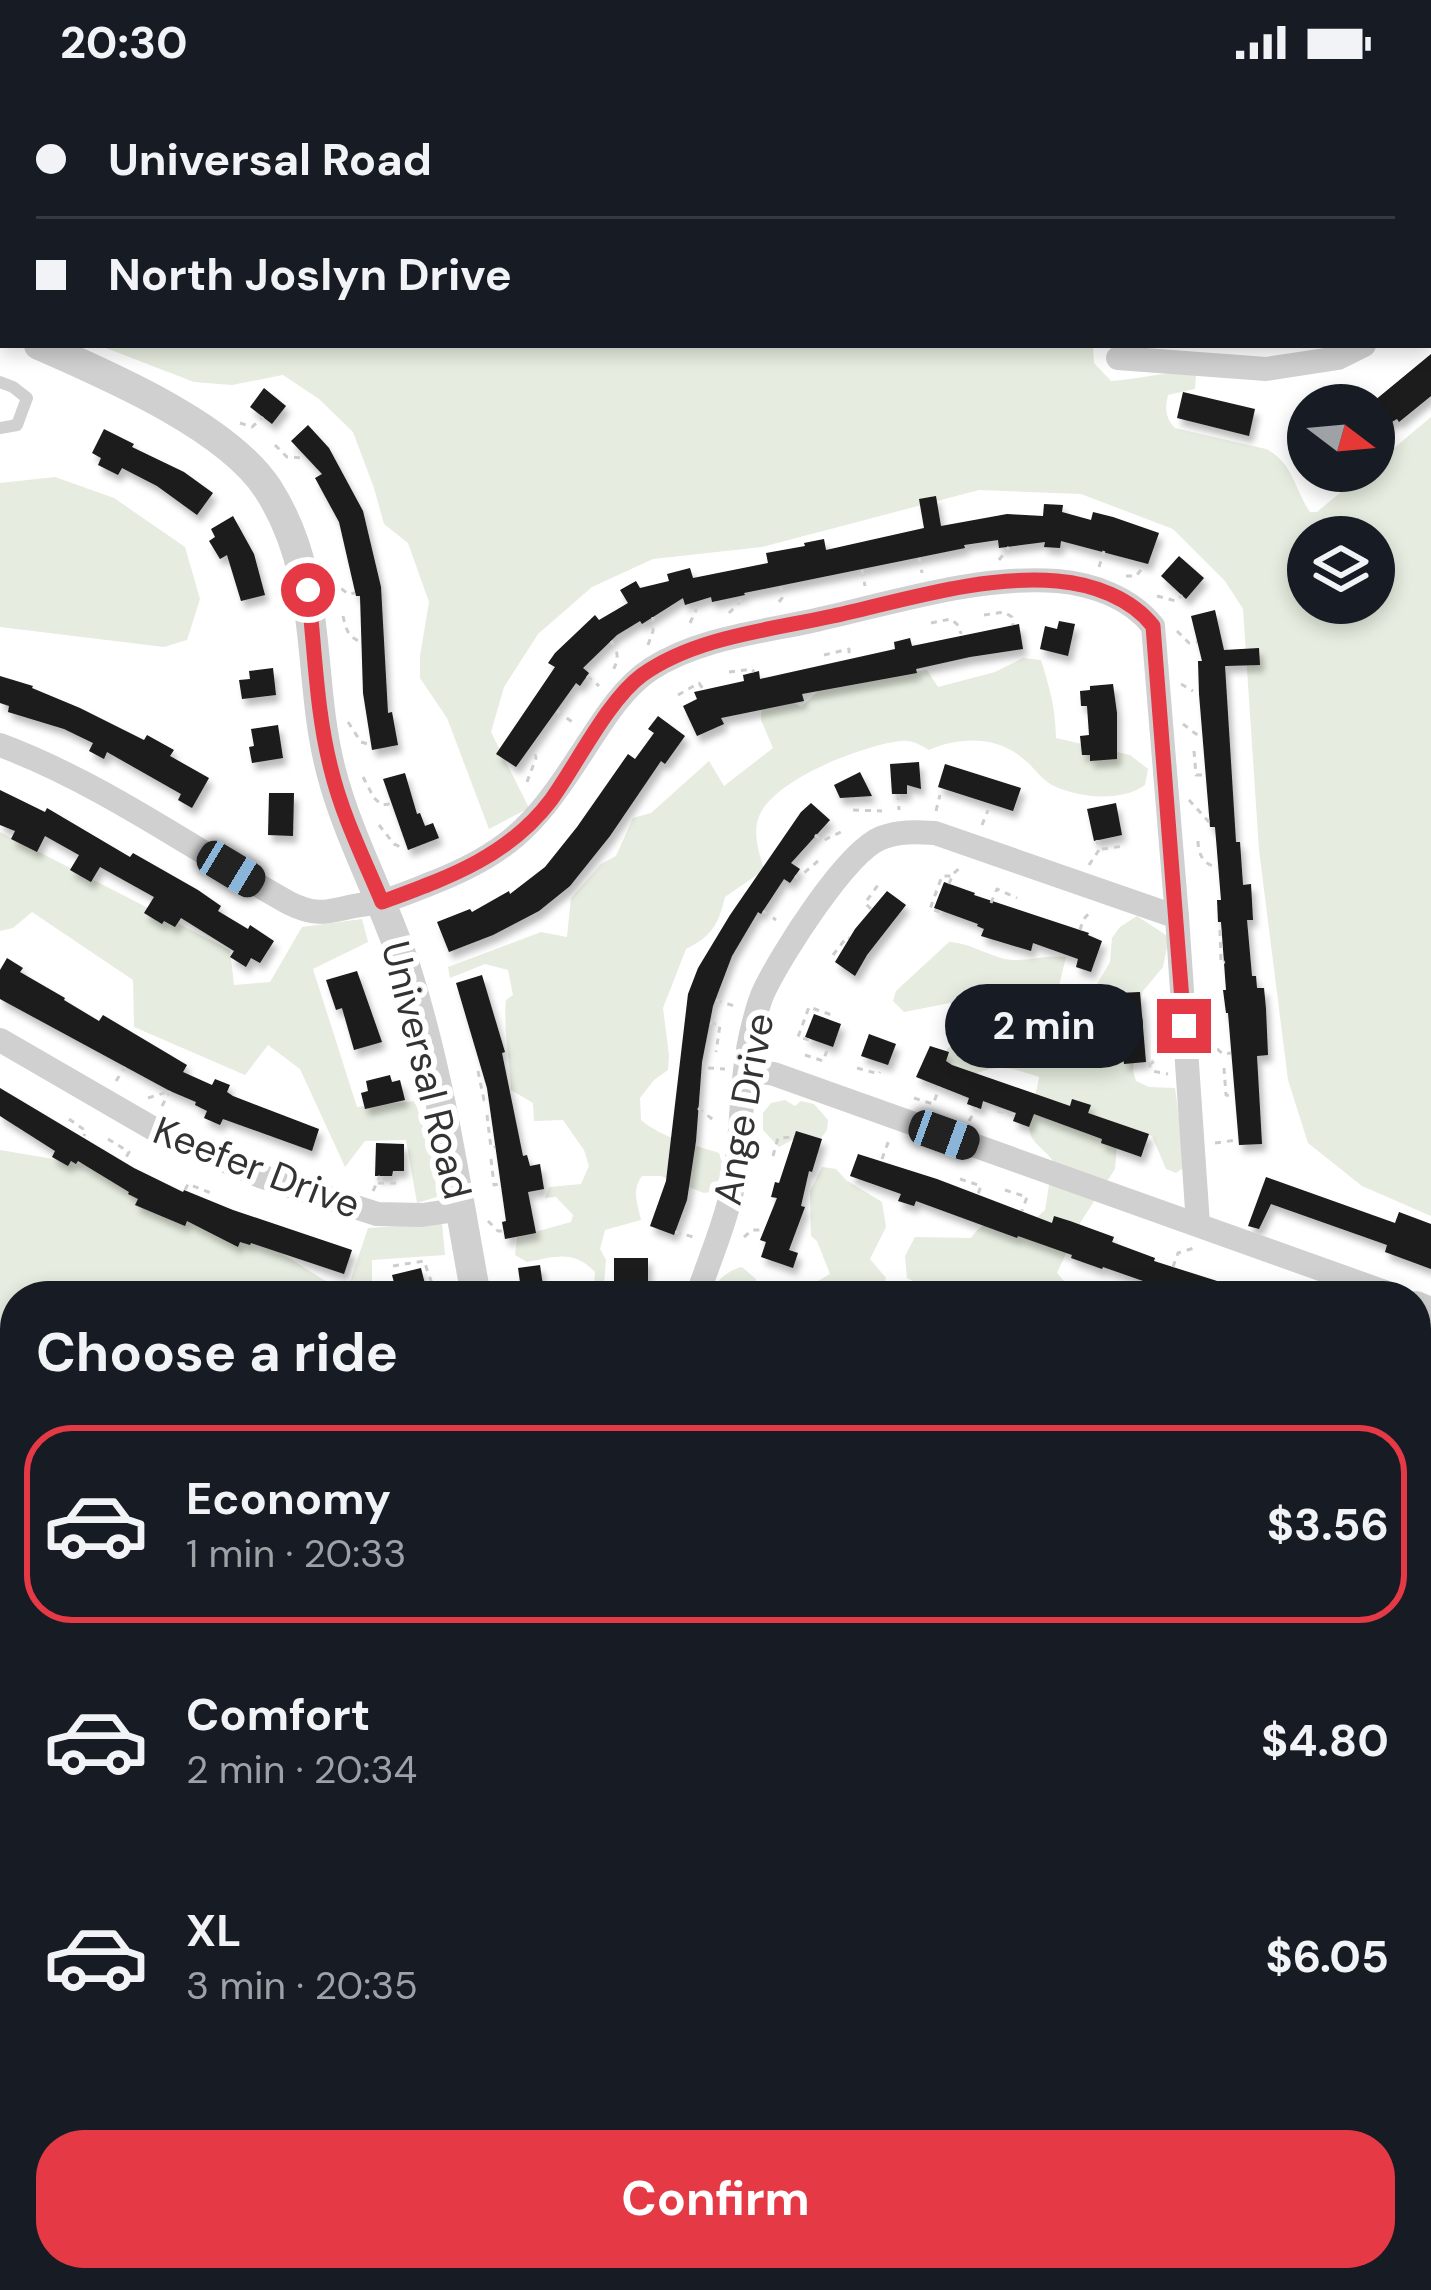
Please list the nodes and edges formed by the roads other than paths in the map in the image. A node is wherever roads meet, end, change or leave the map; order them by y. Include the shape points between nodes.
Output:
1 (46, 348) edge
2 (1358, 348) edge
3 (1118, 358) dead end
4 (0, 382) edge
5 (0, 428) edge
6 (0, 745) edge
7 (382, 902) junction
8 (1177, 917) junction
9 (0, 1040) edge
10 (747, 1070) junction
11 (473, 1209) junction
12 (1199, 1235) junction
13 (486, 1281) edge
14 (702, 1281) edge
15 (1348, 1281) edge

1 - 7 street, Universal Road via 213,435 266,487 298,551 332,773
2 - 3 street via 1266,369
4 - 5 lane via 27,398 17,425
6 - 7 street via 307,912
7 - 8 street via 465,871 524,831 607,716 656,666 709,644 978,584 1057,581 1126,602 1153,626
7 - 11 street, Universal Road
8 - 10 street, Ange Drive via 935,833 881,838 838,877 764,991
8 - 12 street
9 - 11 street, Keefer Drive via 158,1132 260,1176 377,1214
10 - 12 street
10 - 14 street, Ange Drive via 733,1186
11 - 13 street, Universal Road
12 - 15 street

